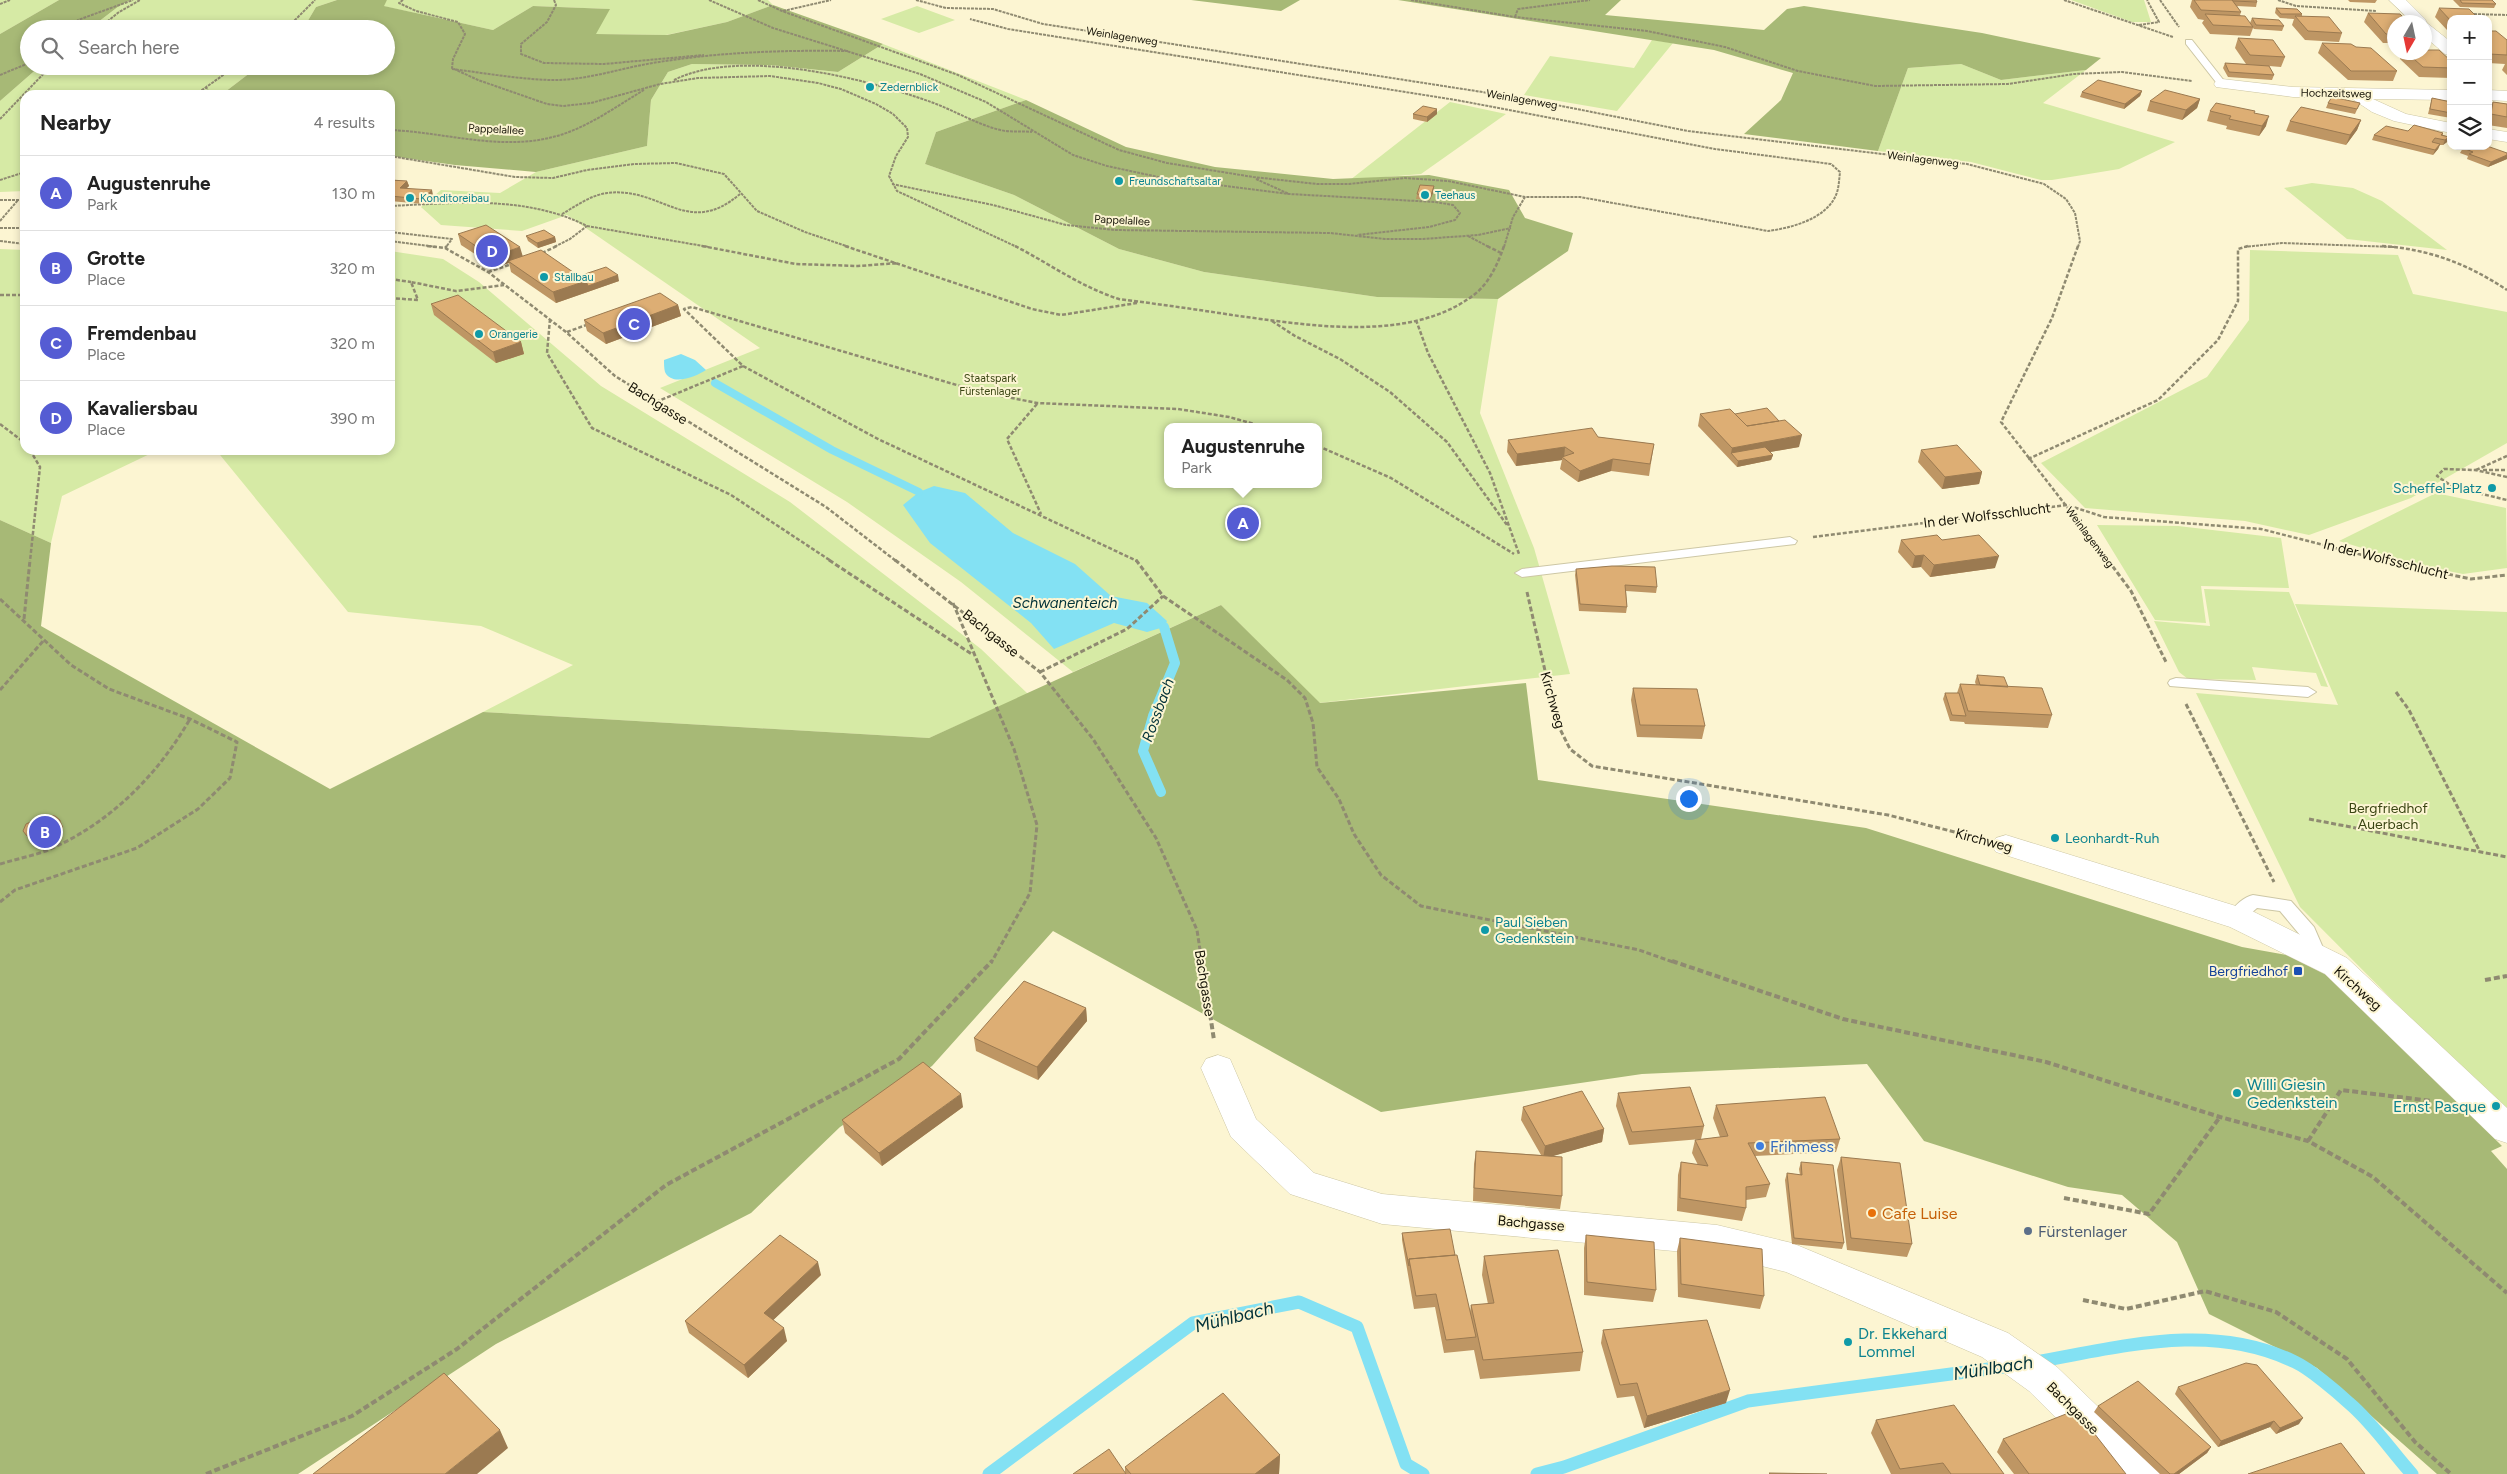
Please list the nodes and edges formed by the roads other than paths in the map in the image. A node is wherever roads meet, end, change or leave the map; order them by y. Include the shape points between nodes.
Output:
1 (2397, 0) edge
2 (2413, 15) edge
3 (2432, 34) edge
4 (2189, 42) road end
5 (2447, 47) edge
6 (2222, 84) joint
7 (2355, 94) junction
8 (2447, 95) edge
9 (2447, 127) edge
10 (2492, 135) edge
11 (2507, 137) edge
12 (1790, 541) road end
13 (1521, 566) road end
14 (2176, 683) road end
15 (2308, 692) dead end
16 (2006, 845) road end
17 (2241, 919) junction
18 (2318, 957) junction
19 (1218, 1068) road end
20 (2507, 1129) edge
21 (2140, 1474) edge

1 - 2 street
3 - 5 street
4 - 6 lane
6 - 7 street, Hochzeitsweg via 2263,90
7 - 8 street, Hochzeitsweg
7 - 9 street via 2391,116
10 - 11 street
12 - 13 lane
14 - 15 lane
16 - 17 street, Kirchweg
17 - 18 street, Kirchweg
17 - 18 lane via 2239,913 2253,901 2285,905 2308,932
18 - 20 street, Kirchweg via 2336,966
19 - 21 street, Bachgasse via 1243,1127 1302,1184 1382,1209 1717,1240 1792,1258 2006,1352 2043,1378

